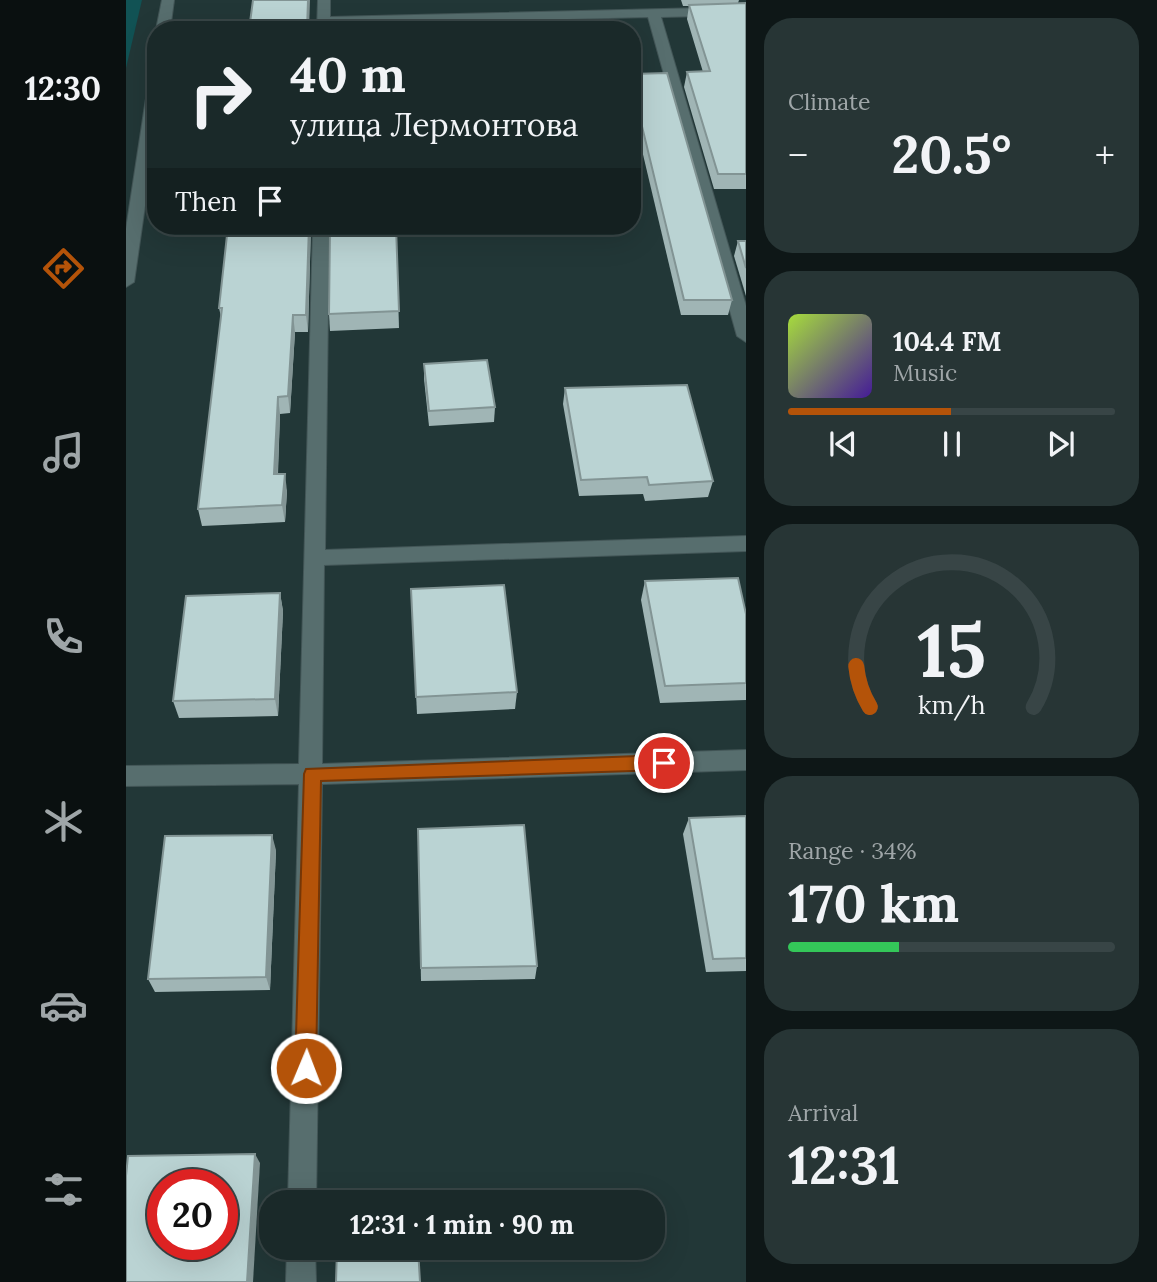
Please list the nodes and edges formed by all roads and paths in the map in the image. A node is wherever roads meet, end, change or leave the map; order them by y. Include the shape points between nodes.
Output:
1 (168, 0) edge
2 (324, 0) edge
3 (746, 11) edge
4 (653, 12) junction
5 (164, 21) edge
6 (324, 21) edge
7 (442, 21) edge
8 (147, 139) edge
9 (321, 235) edge
10 (127, 272) edge
11 (746, 336) edge
12 (746, 543) edge
13 (316, 558) junction
14 (746, 760) edge
15 (312, 774) junction
16 (126, 776) edge
17 (302, 1190) edge
18 (301, 1260) edge
19 (301, 1282) edge

1 - 5 street
2 - 6 street
3 - 4 street
4 - 7 street
4 - 11 street
8 - 10 street
9 - 13 street
12 - 13 street
13 - 15 street
14 - 15 street
15 - 16 street
15 - 17 street
18 - 19 street

